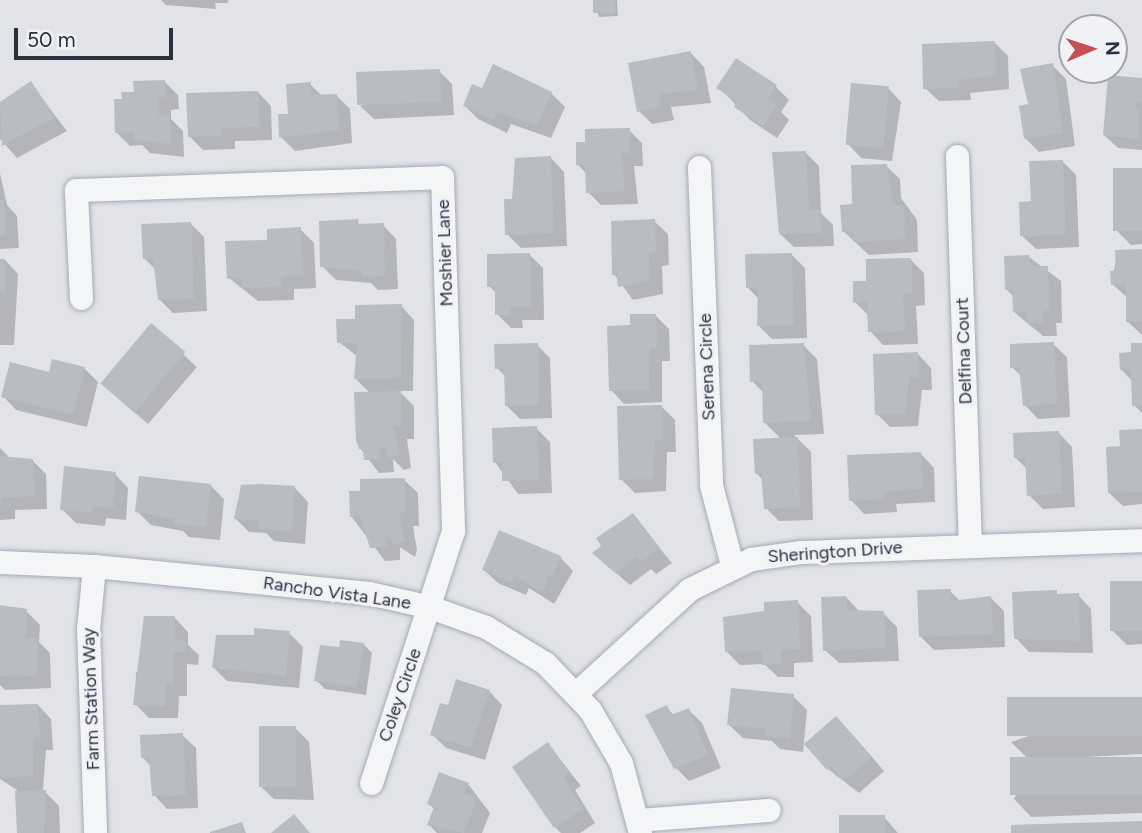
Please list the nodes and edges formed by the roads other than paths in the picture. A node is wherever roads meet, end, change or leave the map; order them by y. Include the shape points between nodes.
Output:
1 (957, 156) dead end
2 (699, 167) dead end
3 (81, 298) dead end
4 (1142, 540) edge
5 (970, 546) junction
6 (0, 562) edge
7 (732, 565) junction
8 (94, 566) junction
9 (430, 607) junction
10 (576, 693) junction
11 (371, 783) dead end
12 (769, 810) dead end
13 (639, 826) edge
14 (95, 833) edge

1 - 5 street, Delfina Court
2 - 7 street, Serena Circle via 711,485
3 - 9 street, Moshier Lane via 76,190 442,177 454,508 450,544
4 - 5 street, Sherington Drive
5 - 7 street, Sherington Drive via 784,553
6 - 8 street, Rancho Vista Lane
7 - 10 street, Sherington Drive via 680,597
8 - 9 street, Rancho Vista Lane via 343,590
8 - 14 street, Farm Station Way via 88,629
9 - 10 street, Rancho Vista Lane via 507,638 545,663
9 - 11 street, Coley Circle
10 - 13 street, Rancho Vista Lane via 611,743
12 - 13 street

